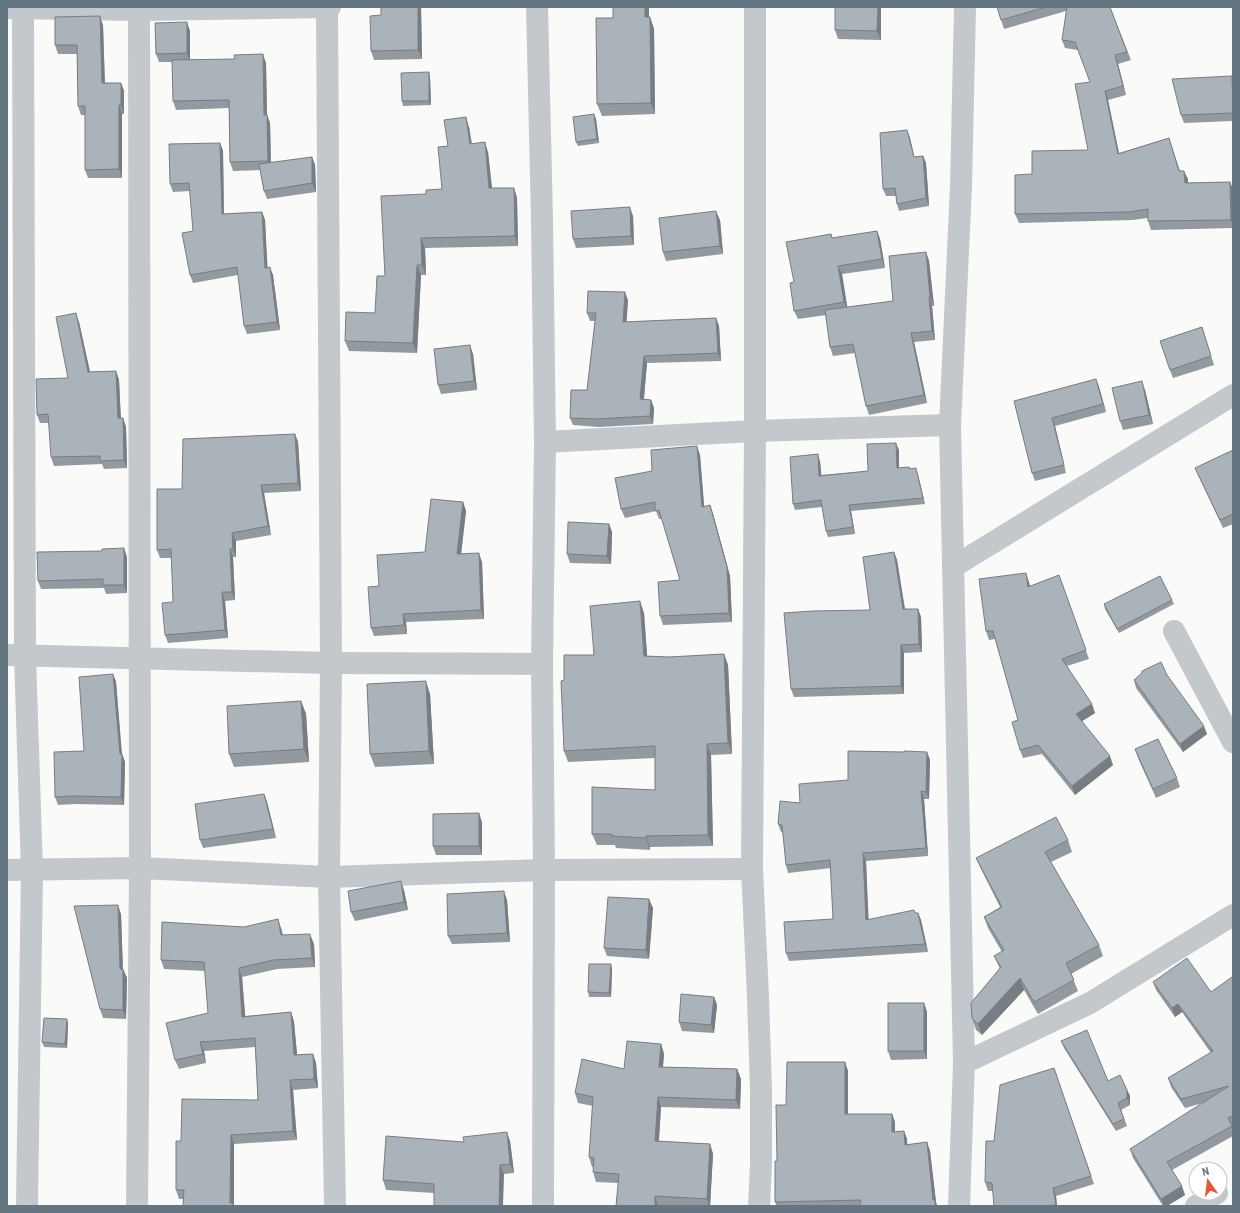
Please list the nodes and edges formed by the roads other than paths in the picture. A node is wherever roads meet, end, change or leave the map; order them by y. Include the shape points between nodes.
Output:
1 (18, 7) edge
2 (328, 7) edge
3 (537, 7) edge
4 (755, 7) edge
5 (965, 7) edge
6 (139, 9) edge
7 (1233, 395) edge
8 (950, 425) junction
9 (755, 431) junction
10 (545, 442) junction
11 (953, 567) junction
12 (1174, 631) dead end
13 (16, 655) edge
14 (141, 658) junction
15 (331, 663) junction
16 (542, 664) junction
17 (1233, 742) edge
18 (140, 868) junction
19 (752, 869) junction
20 (7, 870) edge
21 (544, 870) junction
22 (32, 871) junction
23 (329, 877) junction
24 (1233, 915) edge
25 (964, 1063) junction
26 (27, 1206) edge
27 (137, 1206) edge
28 (335, 1206) edge
29 (543, 1206) edge
30 (759, 1206) edge
31 (958, 1206) edge

1 - 6 street
1 - 13 street
2 - 6 street
2 - 15 street
3 - 10 street
4 - 9 street
5 - 8 street via 961,186
6 - 14 street
7 - 11 street
8 - 9 street
8 - 11 street
9 - 10 street
9 - 19 street
10 - 16 street
11 - 25 street
12 - 17 street
13 - 14 street
13 - 22 street
14 - 15 street
14 - 18 street
15 - 16 street
15 - 23 street
16 - 21 street
18 - 22 street
18 - 23 street
18 - 27 street
19 - 21 street
19 - 30 street via 760,1090
20 - 22 street
21 - 23 street
21 - 29 street
22 - 26 street
23 - 28 street
24 - 25 street via 1090,1003
25 - 31 street

